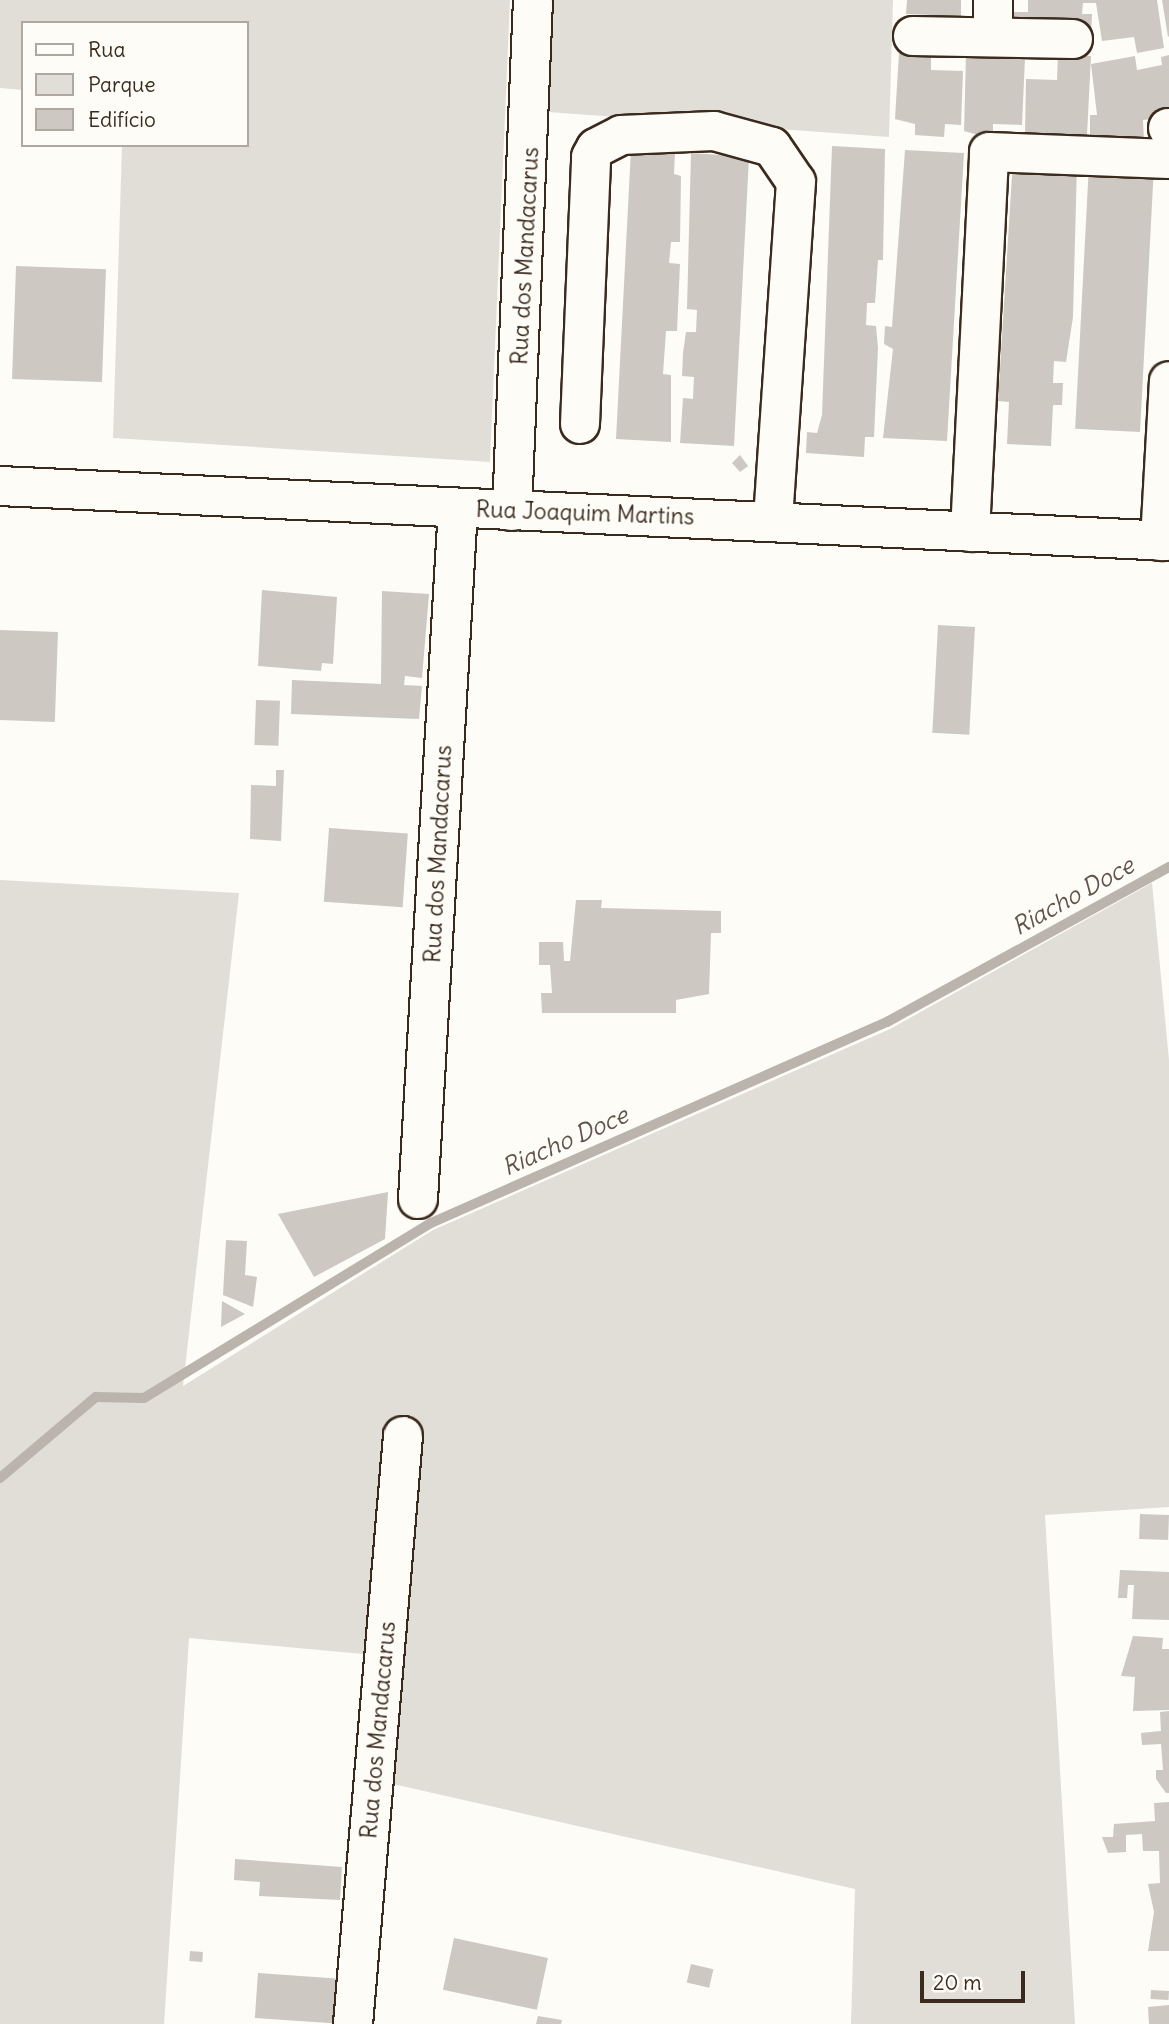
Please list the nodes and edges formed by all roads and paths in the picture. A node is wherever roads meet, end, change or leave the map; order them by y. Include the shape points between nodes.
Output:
1 (533, 0) edge
2 (993, 18) edge
3 (913, 36) dead end
4 (1073, 39) dead end
5 (1169, 159) edge
6 (1169, 382) edge
7 (580, 424) dead end
8 (0, 486) edge
9 (458, 508) junction
10 (512, 511) junction
11 (772, 519) junction
12 (970, 531) junction
13 (1165, 541) edge
14 (418, 1199) dead end
15 (403, 1436) dead end
16 (353, 2024) edge

1 - 10 street, Rua dos Mandacarus
2 - 3 street
2 - 4 street
5 - 12 street via 989,152
6 - 13 street
7 - 11 street via 591,157 596,148 621,135 715,131 772,147 796,182
8 - 9 street, Rua Joaquim Martins
9 - 10 street, Rua Joaquim Martins
9 - 14 street, Rua dos Mandacarus
10 - 11 street, Rua Joaquim Martins
11 - 12 street, Rua Joaquim Martins
12 - 13 street, Rua Joaquim Martins
15 - 16 street, Rua dos Mandacarus

